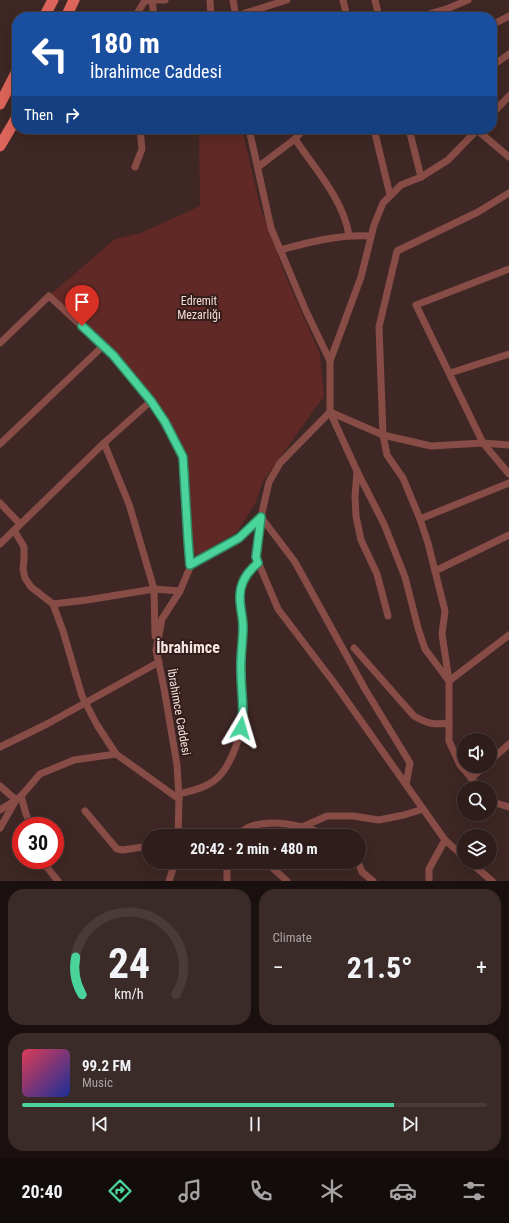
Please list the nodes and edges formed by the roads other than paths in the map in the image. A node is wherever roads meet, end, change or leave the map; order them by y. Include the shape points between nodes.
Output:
1 (53, 0) edge
2 (74, 0) edge
3 (148, 0) edge
4 (152, 0) edge
5 (165, 0) edge
6 (210, 0) edge
7 (233, 0) edge
8 (287, 0) edge
9 (343, 0) edge
10 (375, 0) edge
11 (468, 0) edge
12 (47, 12) edge
13 (68, 12) edge
14 (138, 12) edge
15 (153, 12) edge
16 (211, 12) edge
17 (235, 12) edge
18 (251, 12) edge
19 (346, 12) edge
20 (378, 12) edge
21 (436, 12) edge
22 (509, 16) edge
23 (497, 22) edge
24 (509, 54) edge
25 (497, 62) edge
26 (12, 81) edge
27 (509, 96) edge
28 (0, 104) edge
29 (497, 109) edge
30 (12, 126) edge
31 (141, 134) edge
32 (250, 134) edge
33 (300, 134) edge
34 (375, 134) edge
35 (410, 134) edge
36 (474, 134) edge
37 (483, 134) edge
38 (295, 139) junction
39 (0, 146) edge
40 (509, 157) edge
41 (136, 167) dead end
42 (258, 167) junction
43 (421, 177) junction
44 (509, 193) edge
45 (390, 194) junction
46 (349, 235) junction
47 (371, 236) junction
48 (280, 250) junction
49 (509, 269) edge
50 (0, 343) edge
51 (104, 346) junction
52 (509, 354) edge
53 (330, 361) junction
54 (450, 373) junction
55 (151, 401) junction
56 (330, 412) junction
57 (383, 435) junction
58 (104, 443) junction
59 (483, 443) junction
60 (0, 444) edge
61 (509, 445) edge
62 (357, 471) junction
63 (509, 474) edge
64 (509, 482) edge
65 (0, 503) edge
66 (261, 517) junction
67 (420, 519) junction
68 (20, 524) junction
69 (14, 530) junction
70 (509, 536) edge
71 (0, 544) edge
72 (258, 563) junction
73 (190, 565) junction
74 (435, 571) junction
75 (154, 589) junction
76 (180, 591) junction
77 (53, 604) junction
78 (388, 616) dead end
79 (509, 635) edge
80 (354, 648) dead end
81 (156, 650) junction
82 (159, 662) junction
83 (449, 681) junction
84 (85, 702) junction
85 (449, 723) junction
86 (509, 744) edge
87 (0, 747) edge
88 (116, 754) junction
89 (497, 755) edge
90 (477, 773) edge
91 (471, 778) junction
92 (474, 781) edge
93 (406, 784) junction
94 (0, 786) edge
95 (179, 797) junction
96 (19, 798) junction
97 (497, 803) edge
98 (509, 807) edge
99 (423, 808) junction
100 (0, 810) edge
101 (85, 811) dead end
102 (28, 817) edge
103 (302, 827) junction
104 (0, 828) edge
105 (178, 829) edge
106 (247, 829) edge
107 (309, 829) edge
108 (445, 840) junction
109 (142, 847) edge
110 (457, 851) edge
111 (48, 869) edge
112 (173, 869) edge
113 (227, 869) edge
114 (274, 869) edge
115 (361, 869) edge
116 (478, 869) edge
117 (58, 881) edge
118 (169, 881) edge
119 (227, 881) edge
120 (288, 881) edge
121 (372, 881) edge
122 (429, 881) edge
123 (492, 881) edge

1 - 12 main road
2 - 13 main road
3 - 14 street
4 - 5 street
4 - 15 street
6 - 16 street
7 - 17 street
8 - 18 street
9 - 19 street
10 - 20 street
11 - 21 street
22 - 23 street
24 - 25 street
26 - 28 main road
27 - 29 street
30 - 39 main road
31 - 41 street via 142,148
32 - 42 street
33 - 38 street
34 - 45 street
35 - 43 street
36 - 43 street via 448,160
37 - 40 street
38 - 42 street
38 - 46 street via 335,199 347,223
42 - 48 street via 271,228
43 - 45 street via 401,185
44 - 57 street via 478,212 397,251 379,327
45 - 47 street via 383,203
46 - 47 street
46 - 48 street
47 - 53 street via 361,277
48 - 53 street
49 - 54 street via 416,306
50 - 51 street via 49,296
51 - 55 street
51 - 60 street
52 - 54 street
53 - 56 street
54 - 59 street
55 - 58 street
55 - 73 street via 183,457
56 - 57 street
56 - 62 street
56 - 66 street via 280,463 270,482
57 - 59 street via 431,446
57 - 67 street via 387,455 403,478
58 - 68 street
58 - 75 street via 129,504
59 - 61 street
59 - 63 street
62 - 78 street via 356,516 361,540 377,574
62 - 83 street via 384,524 405,578 425,649
64 - 67 street
65 - 68 street
66 - 72 street via 256,557
66 - 73 street via 239,538
66 - 93 street via 295,562 365,689 410,763
67 - 74 street
68 - 69 street
69 - 71 street
69 - 77 street via 24,547 25,578
70 - 74 street
72 - 93 street via 278,609
72 - 95 street via 248,571 240,593 244,712 233,754 228,766 216,780
73 - 76 street, İbrahimce Caddesi
74 - 83 street via 445,611 442,634
75 - 76 street
75 - 77 street
75 - 81 street
76 - 81 street, İbrahimce Caddesi via 162,618
77 - 84 street
79 - 83 street
80 - 85 street via 414,716 434,725
81 - 82 street, İbrahimce Caddesi
82 - 84 street
82 - 95 street, İbrahimce Caddesi via 177,765
83 - 85 street
84 - 87 street
84 - 88 street
85 - 91 street via 449,741 460,765
86 - 89 street
88 - 95 street
88 - 96 street via 74,760 40,774
90 - 91 street
91 - 92 street
93 - 99 street
94 - 96 street
95 - 105 street, İbrahimce Caddesi
96 - 100 street
96 - 102 street
96 - 104 street
97 - 98 street
99 - 103 street via 379,820 327,816
99 - 108 street
101 - 109 street via 117,850
103 - 106 street via 275,822
103 - 107 street
108 - 110 street
108 - 122 street via 429,869
111 - 117 street
112 - 118 street
113 - 119 street
114 - 120 street
115 - 121 street
116 - 123 street

